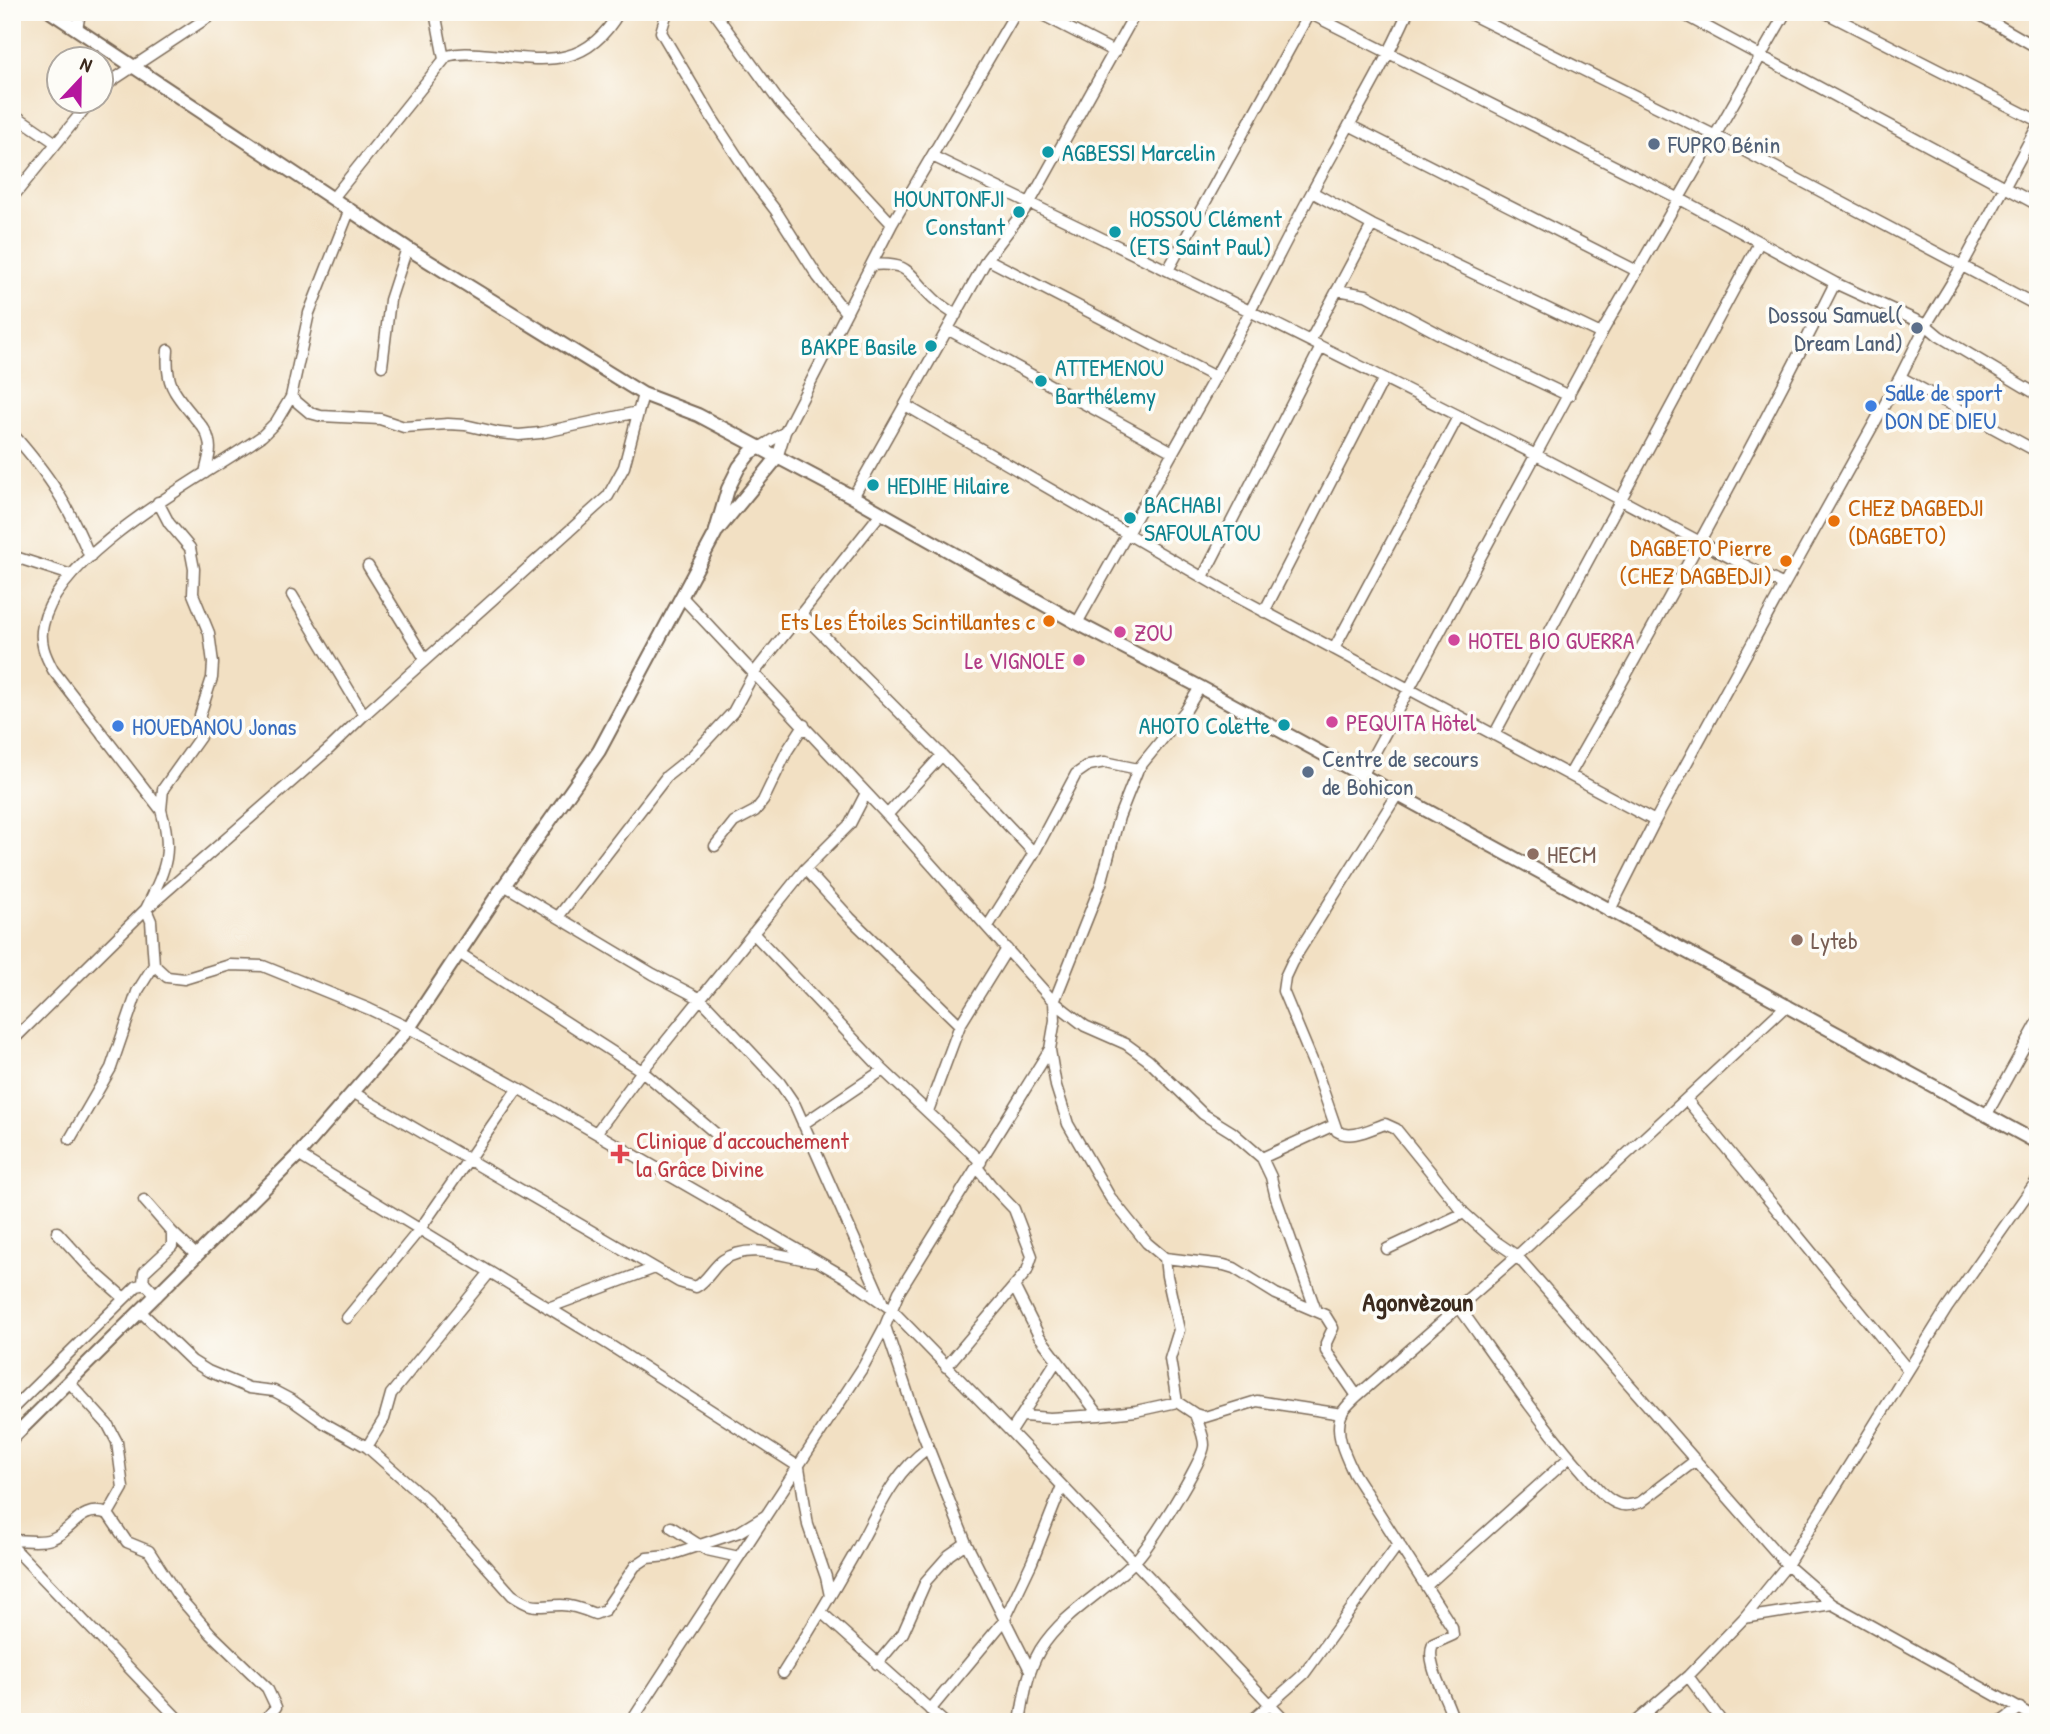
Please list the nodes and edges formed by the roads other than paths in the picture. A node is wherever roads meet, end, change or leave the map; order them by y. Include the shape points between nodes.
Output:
1 (51, 12) edge
2 (80, 12) edge
3 (216, 12) edge
4 (435, 12) edge
5 (619, 12) edge
6 (667, 12) edge
7 (714, 12) edge
8 (1016, 12) edge
9 (1037, 12) edge
10 (1136, 12) edge
11 (1408, 12) edge
12 (1466, 12) edge
13 (1786, 12) edge
14 (1824, 12) edge
15 (1975, 12) edge
16 (1308, 13) edge
17 (1682, 13) edge
18 (77, 30) junction
19 (2038, 48) edge
20 (1115, 52) junction
21 (1389, 55) junction
22 (1761, 56) junction
23 (444, 59) junction
24 (132, 67) junction
25 (116, 79) edge
26 (12, 113) edge
27 (78, 116) edge
28 (2038, 123) edge
29 (1349, 125) junction
30 (1716, 136) junction
31 (56, 143) junction
32 (932, 156) junction
33 (2005, 187) junction
34 (1312, 191) junction
35 (14, 195) edge
36 (333, 198) junction
37 (1680, 199) junction
38 (1028, 204) junction
39 (2038, 205) edge
40 (350, 209) junction
41 (892, 223) junction
42 (1372, 225) junction
43 (1759, 243) junction
44 (407, 248) junction
45 (987, 259) junction
46 (872, 265) junction
47 (1962, 266) junction
48 (1168, 270) junction
49 (1637, 271) junction
50 (1835, 283) junction
51 (1337, 290) junction
52 (2038, 306) edge
53 (1251, 312) junction
54 (846, 313) junction
55 (957, 314) junction
56 (1926, 325) junction
57 (948, 330) junction
58 (1601, 334) junction
59 (1310, 341) junction
60 (1321, 347) junction
61 (168, 350) dead end
62 (382, 366) dead end
63 (1215, 377) junction
64 (1900, 377) junction
65 (1383, 380) junction
66 (642, 394) junction
67 (2038, 395) edge
68 (1569, 396) junction
69 (290, 397) junction
70 (905, 405) junction
71 (638, 412) junction
72 (1458, 417) junction
73 (785, 432) junction
74 (12, 433) edge
75 (759, 448) junction
76 (1173, 452) junction
77 (2038, 452) edge
78 (1536, 456) junction
79 (777, 458) junction
80 (205, 473) junction
81 (853, 496) junction
82 (1622, 499) junction
83 (158, 502) junction
84 (881, 513) junction
85 (715, 534) junction
86 (1127, 534) junction
87 (1698, 542) junction
88 (12, 555) edge
89 (90, 557) junction
90 (368, 566) dead end
91 (71, 575) junction
92 (1203, 578) junction
93 (1784, 585) junction
94 (292, 595) dead end
95 (682, 597) junction
96 (1264, 612) junction
97 (802, 614) junction
98 (1077, 623) junction
99 (1334, 649) junction
100 (425, 659) junction
101 (754, 673) junction
102 (1200, 687) junction
103 (1409, 691) junction
104 (364, 715) junction
105 (804, 726) junction
106 (1494, 735) junction
107 (942, 755) junction
108 (1138, 769) junction
109 (1570, 774) junction
110 (1362, 776) junction
111 (866, 793) junction
112 (1396, 795) junction
113 (161, 810) junction
114 (887, 815) junction
115 (1656, 821) junction
116 (715, 846) dead end
117 (1034, 853) junction
118 (805, 869) junction
119 (504, 885) junction
120 (146, 909) junction
121 (1609, 912) junction
122 (558, 917) junction
123 (988, 926) junction
124 (753, 933) junction
125 (1007, 949) junction
126 (459, 953) junction
127 (154, 965) junction
128 (701, 999) junction
129 (1054, 1002) junction
130 (1787, 1006) junction
131 (2038, 1022) edge
132 (960, 1025) junction
133 (409, 1028) junction
134 (2034, 1037) edge
135 (12, 1041) edge
136 (1050, 1049) junction
137 (883, 1070) junction
138 (642, 1071) junction
139 (518, 1088) junction
140 (354, 1093) junction
141 (1686, 1099) junction
142 (928, 1111) junction
143 (1987, 1114) junction
144 (803, 1124) junction
145 (1334, 1125) junction
146 (596, 1133) junction
147 (715, 1133) dead end
148 (70, 1139) dead end
149 (2038, 1143) edge
150 (298, 1156) junction
151 (1262, 1158) junction
152 (469, 1161) junction
153 (979, 1164) junction
154 (2038, 1179) edge
155 (145, 1200) dead end
156 (1464, 1213) junction
157 (419, 1229) junction
158 (58, 1232) dead end
159 (172, 1232) junction
160 (1387, 1249) dead end
161 (197, 1256) junction
162 (1517, 1256) junction
163 (1165, 1258) junction
164 (819, 1261) junction
165 (655, 1268) junction
166 (490, 1272) junction
167 (143, 1283) junction
168 (1014, 1286) junction
169 (157, 1296) junction
170 (124, 1298) junction
171 (887, 1306) junction
172 (1460, 1307) junction
173 (548, 1308) junction
174 (1316, 1311) junction
175 (141, 1312) junction
176 (347, 1318) dead end
177 (885, 1326) junction
178 (1057, 1360) junction
179 (946, 1367) junction
180 (1908, 1370) junction
181 (69, 1382) junction
182 (1357, 1395) junction
183 (1177, 1402) junction
184 (12, 1409) edge
185 (1342, 1413) junction
186 (1195, 1414) junction
187 (1099, 1415) junction
188 (1023, 1416) junction
189 (1011, 1432) junction
190 (12, 1438) edge
191 (367, 1447) junction
192 (928, 1448) junction
193 (1570, 1457) junction
194 (1696, 1460) junction
195 (799, 1467) junction
196 (1062, 1486) junction
197 (108, 1514) junction
198 (768, 1514) junction
199 (671, 1527) dead end
200 (12, 1540) edge
201 (966, 1543) junction
202 (1399, 1544) junction
203 (698, 1545) junction
204 (12, 1546) edge
205 (739, 1557) junction
206 (1135, 1562) junction
207 (1787, 1565) junction
208 (1426, 1586) junction
209 (830, 1596) junction
210 (1832, 1604) junction
211 (821, 1612) junction
212 (1744, 1618) junction
213 (1004, 1620) junction
214 (877, 1664) junction
215 (1030, 1670) junction
216 (783, 1673) dead end
217 (1688, 1676) junction
218 (1270, 1705) junction
219 (2020, 1709) junction
220 (930, 1710) junction
221 (2038, 1719) edge
222 (943, 1721) edge
223 (181, 1722) edge
224 (263, 1722) edge
225 (631, 1722) edge
226 (1020, 1722) edge
227 (1250, 1722) edge
228 (1287, 1722) edge
229 (1454, 1722) edge
230 (1635, 1722) edge
231 (1722, 1722) edge
232 (2001, 1722) edge

1 - 18 street
2 - 18 street
3 - 24 street
4 - 23 street
5 - 23 street via 606,33 572,56 554,60 470,54
6 - 54 street via 661,32 682,71
7 - 41 street via 780,103
8 - 32 street
9 - 20 street
10 - 20 street
11 - 21 street
12 - 30 street
13 - 22 street
14 - 28 street
15 - 19 street
16 - 21 street
16 - 48 street
17 - 22 street
18 - 24 street
20 - 38 street
21 - 29 street
21 - 37 street
22 - 30 street
22 - 33 street
23 - 36 street
24 - 25 street
24 - 36 street
26 - 31 street
27 - 31 street
28 - 33 street
29 - 34 street
29 - 49 street
30 - 37 street
30 - 47 street
31 - 35 street
32 - 38 street
32 - 41 street
33 - 39 street
33 - 47 street
34 - 42 street
34 - 53 street
36 - 40 street
37 - 43 street
37 - 49 street
38 - 45 street
38 - 48 street
40 - 44 street
40 - 69 street via 309,313
41 - 46 street
42 - 51 street
42 - 58 street
43 - 50 street
43 - 82 street
44 - 62 street via 390,300
44 - 66 street
45 - 55 street
45 - 63 street
46 - 54 street
46 - 55 street via 903,268
47 - 52 street
47 - 56 street
48 - 53 street
49 - 58 street
50 - 56 street
50 - 87 street
51 - 59 street
51 - 68 street via 1366,295
53 - 59 street
53 - 63 street
54 - 73 street
55 - 57 street
56 - 64 street
56 - 67 street
57 - 70 street
57 - 76 street
58 - 68 street
59 - 60 street
60 - 65 street
60 - 92 street
61 - 80 street via 166,369 175,396 206,432 210,444
63 - 76 street
64 - 77 street
64 - 93 street
65 - 72 street
65 - 96 street
66 - 71 street
66 - 75 street via 698,415
68 - 78 street
69 - 71 street via 310,414 321,416 380,419 404,427 465,425 519,435
69 - 80 street via 262,436
70 - 81 street
70 - 86 street
71 - 100 street via 624,467 608,496
72 - 78 street
72 - 99 street
73 - 75 street
73 - 79 street
74 - 89 street via 56,486
75 - 79 street
75 - 85 street via 734,476
76 - 86 street
78 - 82 street
78 - 103 street
79 - 81 street
79 - 85 street
80 - 83 street
81 - 84 street
82 - 87 street
82 - 106 street
83 - 89 street
83 - 113 street via 190,548 192,594 209,633 213,663 200,715 200,737 163,789
84 - 97 street
84 - 98 street
85 - 95 street
86 - 92 street
86 - 98 street
87 - 93 street
87 - 109 street
88 - 91 street
89 - 91 street
90 - 100 street
91 - 113 street via 46,614 41,639 44,654 65,688
92 - 96 street
93 - 115 street
94 - 104 street
95 - 101 street
95 - 119 street via 599,751
96 - 99 street
97 - 101 street
97 - 107 street
98 - 102 street
99 - 103 street
100 - 104 street
101 - 105 street
101 - 122 street via 733,712 667,776
102 - 108 street
102 - 110 street
103 - 106 street
103 - 110 street
104 - 120 street
105 - 111 street
105 - 116 street via 763,801 734,822
106 - 109 street
107 - 114 street
107 - 117 street
108 - 117 street via 1105,762 1083,768
108 - 129 street via 1101,884
109 - 115 street
110 - 112 street
111 - 114 street
111 - 118 street via 850,824
112 - 121 street
112 - 145 street via 1285,977 1286,1001
113 - 120 street via 169,854
114 - 123 street
115 - 121 street
117 - 123 street
118 - 124 street
118 - 132 street
119 - 122 street
119 - 126 street
120 - 127 street
120 - 135 street
121 - 130 street
122 - 128 street
123 - 125 street
124 - 128 street
124 - 137 street
125 - 129 street
125 - 132 street
126 - 133 street
126 - 138 street
127 - 133 street via 167,977 184,979 230,965 263,966
127 - 148 street via 137,992 111,1068
128 - 138 street
128 - 144 street via 789,1094
129 - 136 street
129 - 151 street via 1085,1026 1126,1044 1148,1060 1203,1114
130 - 141 street
130 - 143 street
131 - 134 street
132 - 142 street
133 - 139 street
133 - 140 street
134 - 143 street
136 - 153 street
136 - 163 street via 1068,1124 1088,1162 1110,1197
137 - 142 street
137 - 144 street
138 - 146 street
138 - 147 street
139 - 146 street
139 - 152 street
140 - 150 street
140 - 152 street
141 - 162 street
141 - 180 street
142 - 153 street
143 - 149 street
144 - 171 street
145 - 151 street
145 - 156 street via 1343,1135 1351,1136 1385,1124 1396,1129
146 - 164 street
150 - 157 street
150 - 161 street
151 - 174 street
152 - 157 street
152 - 165 street
153 - 168 street via 1014,1209 1028,1245 1031,1263
153 - 171 street
154 - 180 street
155 - 159 street
156 - 160 street
156 - 162 street
157 - 166 street
157 - 176 street
158 - 170 street
159 - 161 street
159 - 167 street via 172,1245 144,1272
161 - 169 street
162 - 172 street
162 - 194 street
163 - 174 street via 1234,1268 1276,1294
163 - 183 street via 1179,1330 1169,1368
164 - 165 street via 752,1251 723,1260 696,1287
164 - 171 street
165 - 173 street
166 - 173 street
166 - 191 street via 391,1394 384,1419
167 - 169 street
167 - 170 street
168 - 178 street via 1029,1320
168 - 179 street
169 - 175 street
170 - 184 street
171 - 177 street
171 - 179 street
172 - 182 street
172 - 193 street
173 - 195 street
174 - 182 street via 1331,1323 1326,1351
175 - 181 street
175 - 191 street via 208,1371 249,1388 274,1391
177 - 192 street
177 - 195 street
178 - 187 street
178 - 188 street
179 - 189 street
180 - 207 street
181 - 190 street
181 - 197 street via 108,1425 117,1442 123,1488
182 - 185 street
183 - 186 street
183 - 187 street
185 - 186 street via 1257,1401 1212,1416
185 - 202 street via 1340,1438 1354,1474
186 - 206 street via 1203,1451
187 - 188 street
188 - 189 street
189 - 196 street
191 - 203 street via 427,1500 526,1605 563,1604 595,1614 605,1610 635,1566 647,1558
192 - 201 street
192 - 209 street via 891,1486
193 - 194 street via 1605,1496 1632,1506
193 - 208 street
194 - 207 street
195 - 198 street
195 - 209 street via 808,1525
196 - 206 street
196 - 213 street
197 - 200 street via 96,1510 80,1517 48,1541
197 - 224 street via 127,1542 149,1551 178,1596 267,1688 276,1707
198 - 203 street via 739,1532
198 - 205 street
199 - 203 street
201 - 213 street
201 - 214 street via 926,1581 903,1633
202 - 208 street
202 - 218 street via 1319,1657
203 - 205 street
204 - 223 street
205 - 225 street
206 - 215 street via 1063,1623
206 - 218 street
207 - 210 street
207 - 212 street
208 - 229 street via 1454,1632 1433,1643 1430,1653
209 - 211 street
210 - 212 street
210 - 219 street
211 - 214 street
211 - 216 street
212 - 217 street
213 - 215 street
213 - 220 street
214 - 220 street
215 - 226 street
217 - 230 street
217 - 231 street
218 - 227 street
218 - 228 street
219 - 221 street
219 - 232 street
220 - 222 street

